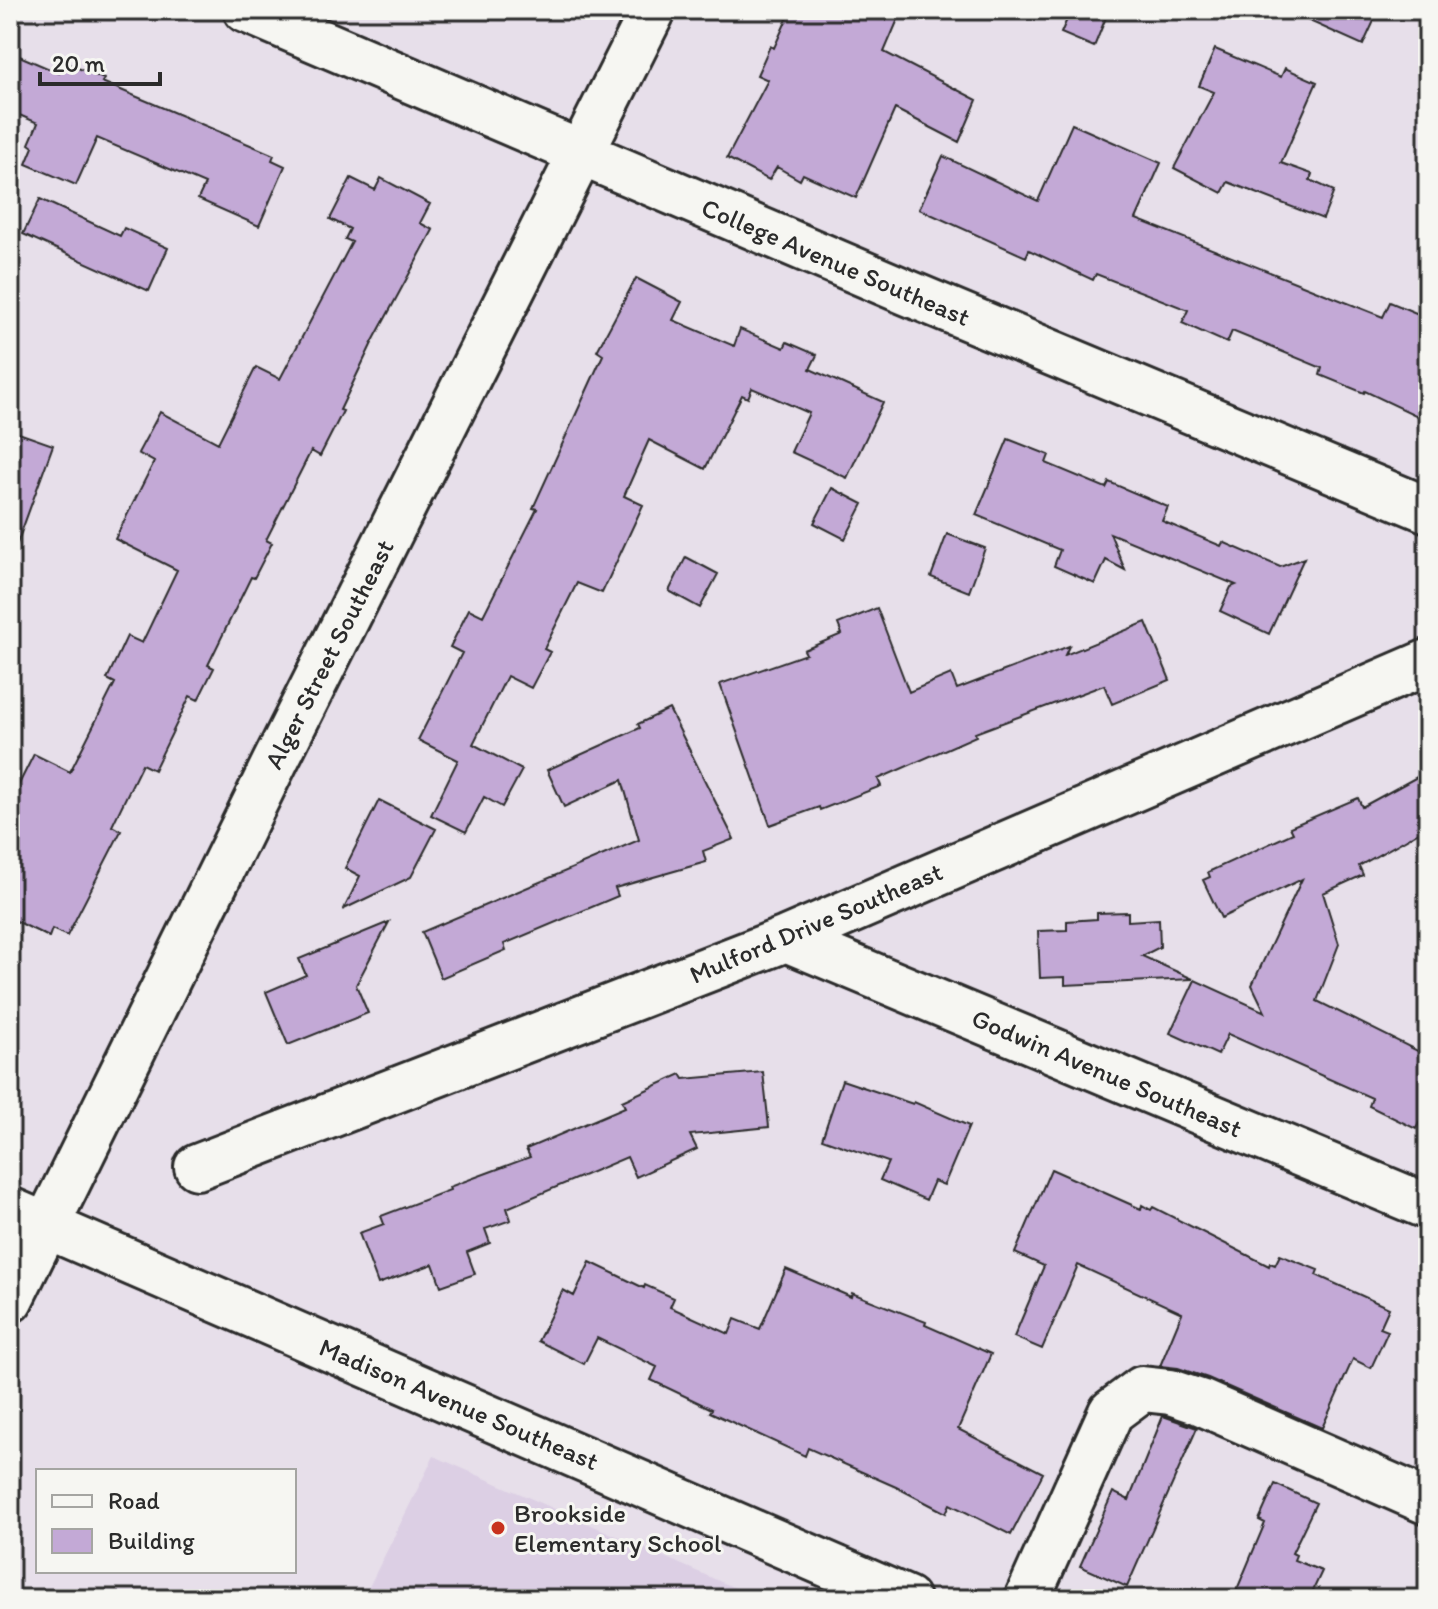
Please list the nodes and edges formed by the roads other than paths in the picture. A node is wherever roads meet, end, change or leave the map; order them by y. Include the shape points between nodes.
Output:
1 (246, 10) edge
2 (653, 10) edge
3 (582, 153) junction
4 (1428, 510) edge
5 (1428, 662) edge
6 (786, 939) junction
7 (197, 1167) dead end
8 (1428, 1207) edge
9 (28, 1218) edge
10 (10, 1300) edge
11 (1428, 1502) edge
12 (907, 1599) edge
13 (1027, 1599) edge

1 - 3 street, College Avenue Southeast
2 - 3 street, Alger Street Southeast
3 - 4 street, College Avenue Southeast
3 - 9 street, Alger Street Southeast via 275,762
5 - 6 street, Mulford Drive Southeast
6 - 7 street, Mulford Drive Southeast
6 - 8 street, Godwin Avenue Southeast
9 - 10 street, Alger Street Southeast
9 - 12 street, Madison Avenue Southeast
11 - 13 street via 1200,1402 1142,1389 1111,1412

